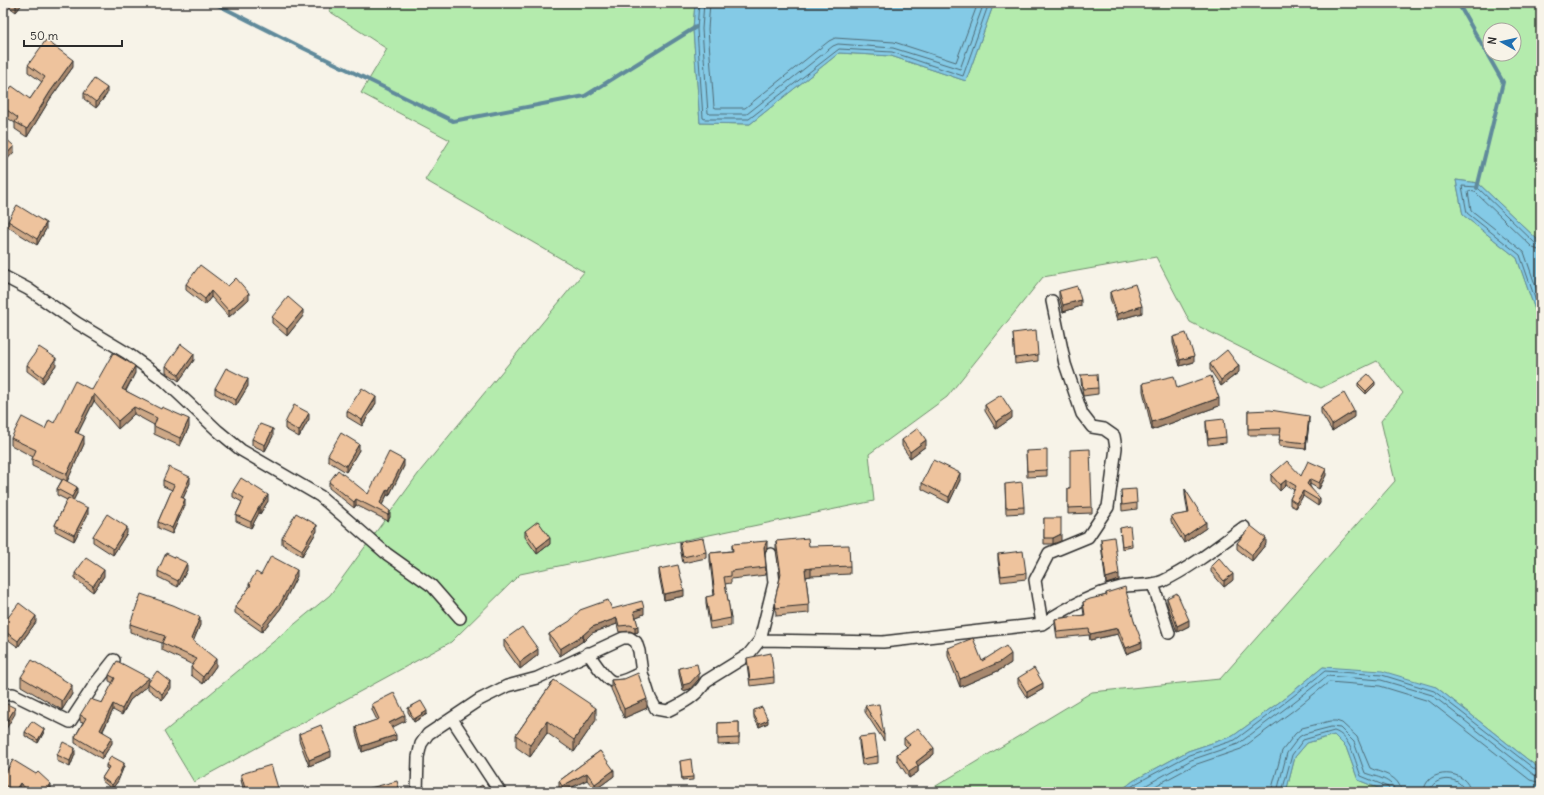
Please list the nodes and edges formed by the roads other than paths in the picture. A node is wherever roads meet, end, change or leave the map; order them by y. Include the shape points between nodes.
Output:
1 (3, 276) edge
2 (1052, 301) dead end
3 (1244, 527) dead end
4 (771, 554) dead end
5 (1153, 584) junction
6 (460, 618) dead end
7 (1042, 624) junction
8 (1169, 633) dead end
9 (760, 640) junction
10 (588, 653) junction
11 (114, 660) dead end
12 (642, 673) junction
13 (3, 695) edge
14 (452, 719) junction
15 (417, 792) edge
16 (500, 792) edge

1 - 6 street via 28,289 127,353 164,380 241,450 320,496 387,554 432,586
2 - 7 street via 1065,364 1082,414 1092,427 1104,429 1114,436 1116,448 1108,507 1088,537 1049,553 1035,580
3 - 5 street via 1193,564
4 - 9 street via 774,583
5 - 7 street via 1124,586 1104,591
5 - 8 street
7 - 9 street via 883,642
9 - 12 street via 748,655 706,681 702,688 667,711 656,708
10 - 12 street via 606,678 612,682
10 - 12 street via 618,639 630,638 636,642
10 - 14 street via 537,678 507,686 479,700
11 - 13 street via 70,722 13,694
14 - 15 street via 428,734 420,744
14 - 16 street

